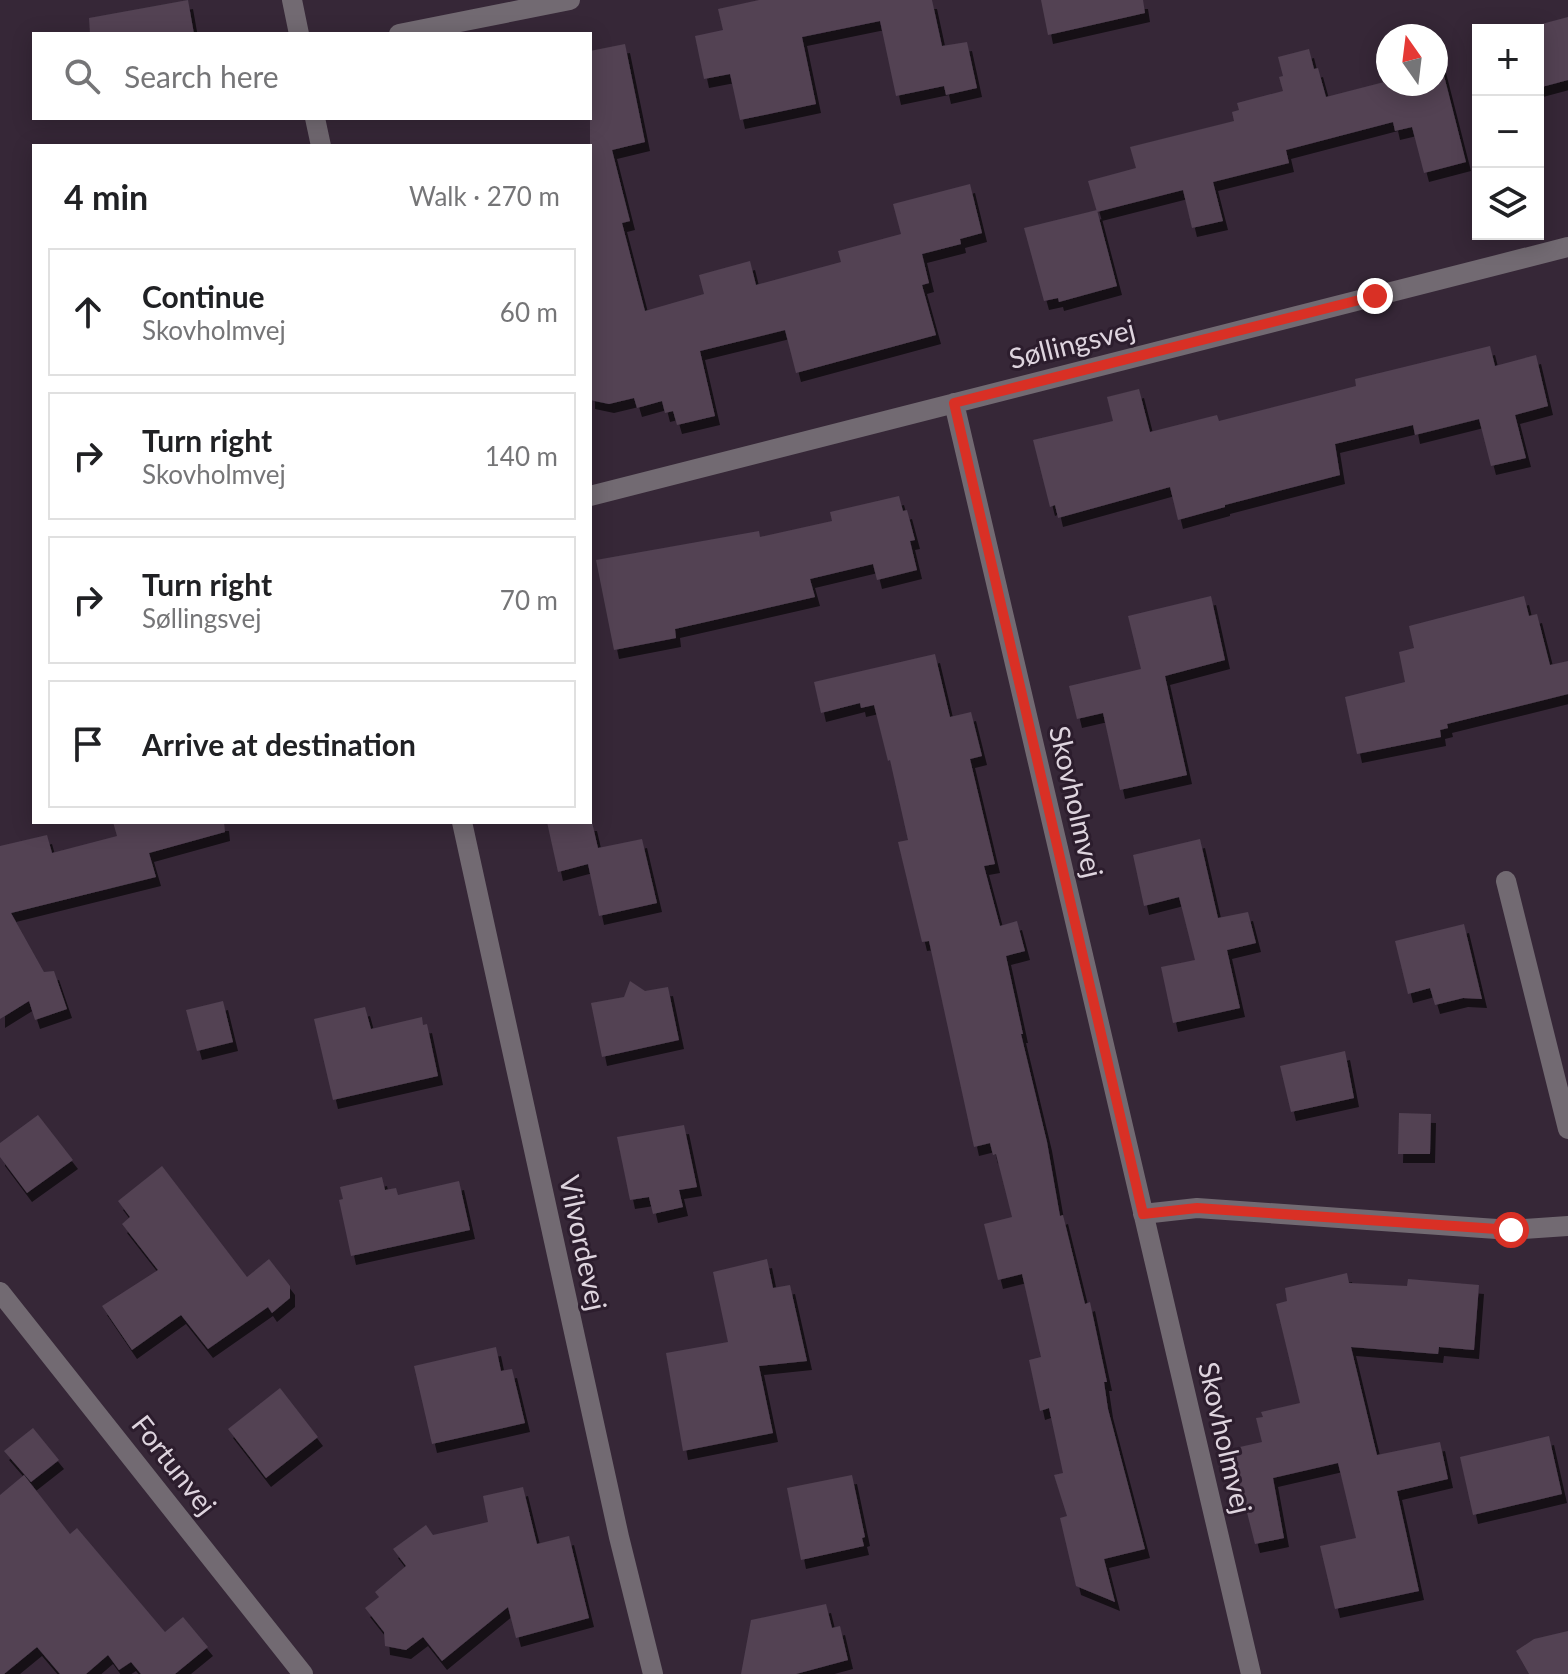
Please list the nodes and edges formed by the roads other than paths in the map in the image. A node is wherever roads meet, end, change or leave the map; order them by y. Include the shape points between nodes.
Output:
1 (292, 0) edge
2 (570, 0) edge
3 (299, 32) edge
4 (409, 32) edge
5 (315, 120) edge
6 (321, 144) edge
7 (1568, 247) edge
8 (954, 403) junction
9 (592, 495) edge
10 (462, 824) edge
11 (1506, 881) dead end
12 (1568, 1129) edge
13 (1143, 1214) junction
14 (1568, 1226) edge
15 (0, 1292) edge
16 (303, 1674) edge
17 (653, 1674) edge
18 (1251, 1674) edge

1 - 3 street
2 - 4 street
5 - 6 street
7 - 8 street, Søllingsvej
8 - 9 street, Søllingsvej
8 - 13 street, Skovholmvej
10 - 17 street, Vilvordevej
11 - 12 street
13 - 14 street via 1197,1208 1511,1230
13 - 18 street, Skovholmvej
15 - 16 street, Fortunvej

